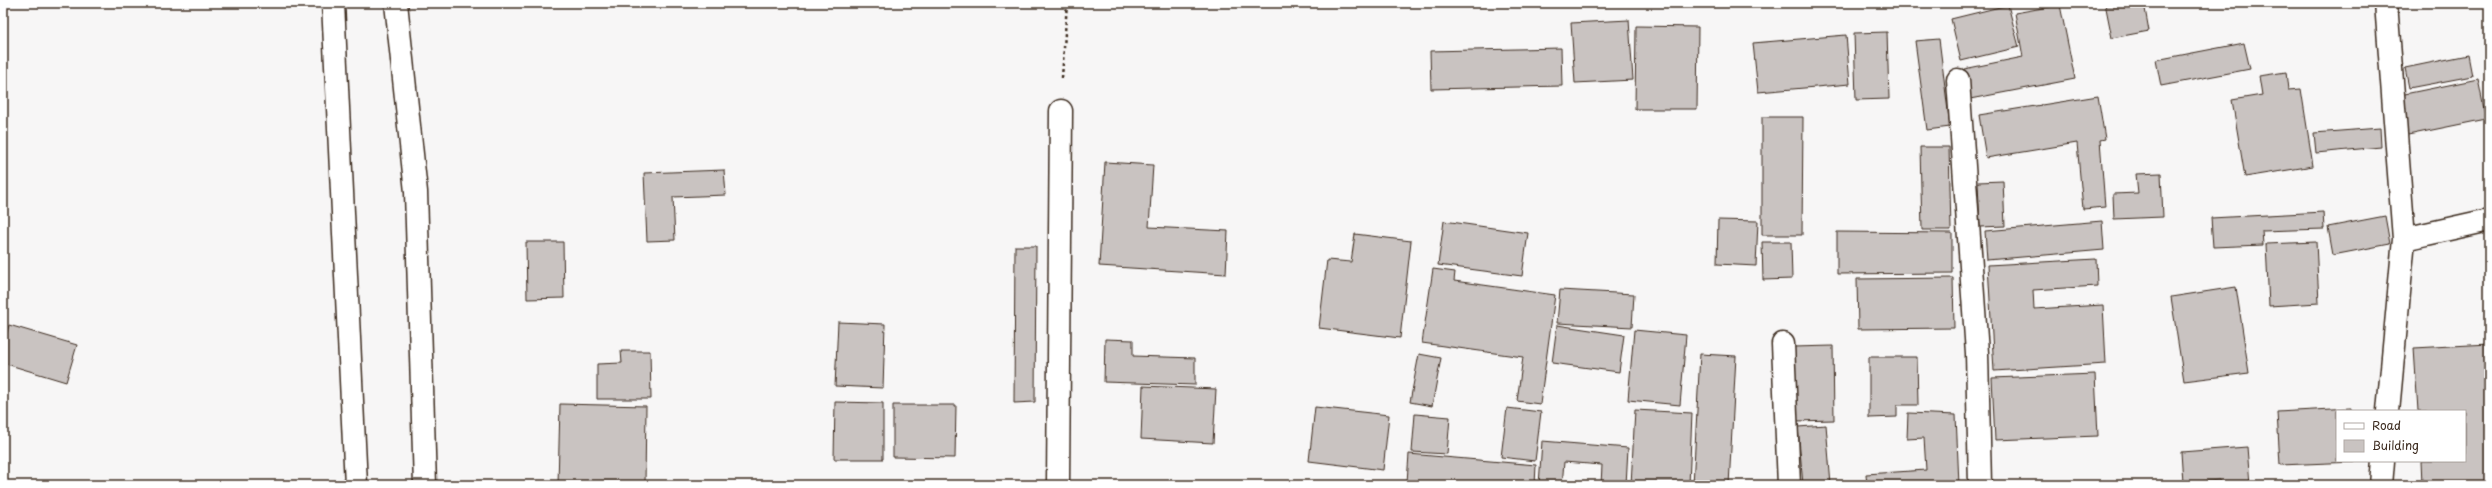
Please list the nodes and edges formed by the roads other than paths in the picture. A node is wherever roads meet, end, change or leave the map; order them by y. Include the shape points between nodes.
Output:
1 (333, 3) edge
2 (396, 3) edge
3 (2386, 3) edge
4 (1958, 80) dead end
5 (1060, 111) road end
6 (2489, 220) edge
7 (2404, 239) junction
8 (1782, 344) dead end
9 (2388, 410) edge
10 (2383, 462) edge
11 (356, 485) edge
12 (425, 485) edge
13 (1058, 485) edge
14 (1789, 485) edge
15 (1980, 485) edge
16 (2381, 485) edge

1 - 11 street
2 - 12 street via 416,192
3 - 7 street
4 - 15 street via 1977,353
5 - 13 street
6 - 7 street
7 - 9 street
8 - 14 street
10 - 16 street

